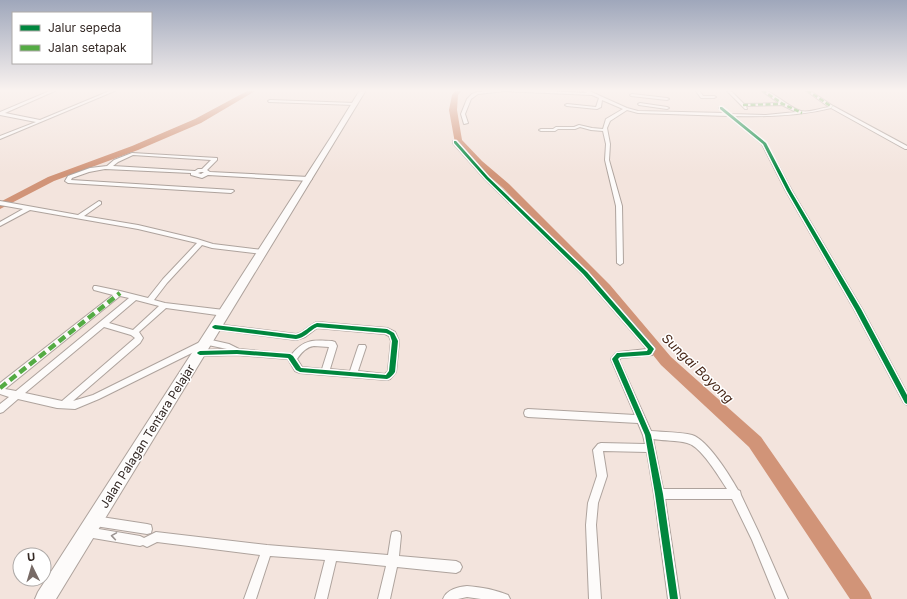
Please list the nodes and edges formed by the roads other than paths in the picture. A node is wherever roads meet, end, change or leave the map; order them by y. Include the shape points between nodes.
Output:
1 (20, 118) edge
2 (47, 118) edge
3 (345, 118) edge
4 (464, 118) edge
5 (611, 118) edge
6 (734, 118) edge
7 (851, 118) edge
8 (40, 121) junction
9 (466, 123) dead end
10 (541, 130) dead end
11 (605, 130) junction
12 (0, 138) edge
13 (454, 142) dead end
14 (907, 148) edge
15 (108, 167) junction
16 (205, 172) junction
17 (309, 179) junction
18 (192, 180) junction
19 (231, 191) dead end
20 (0, 203) edge
21 (99, 203) dead end
22 (29, 208) junction
23 (79, 217) junction
24 (0, 224) edge
25 (201, 242) junction
26 (263, 252) junction
27 (620, 263) dead end
28 (96, 288) dead end
29 (120, 293) junction
30 (134, 298) junction
31 (150, 301) junction
32 (165, 305) junction
33 (224, 313) junction
34 (103, 324) junction
35 (215, 327) junction
36 (134, 333) junction
37 (203, 347) junction
38 (362, 347) dead end
39 (237, 352) junction
40 (292, 358) junction
41 (325, 372) junction
42 (353, 374) junction
43 (0, 390) edge
44 (17, 396) junction
45 (907, 401) edge
46 (64, 404) junction
47 (0, 410) edge
48 (528, 413) dead end
49 (641, 419) junction
50 (648, 435) junction
51 (650, 448) junction
52 (659, 494) junction
53 (736, 494) junction
54 (94, 520) junction
55 (87, 532) junction
56 (149, 535) junction
57 (396, 536) dead end
58 (267, 550) junction
59 (332, 555) junction
60 (393, 561) junction
61 (456, 567) dead end
62 (46, 599) edge
63 (250, 599) edge
64 (321, 599) edge
65 (384, 599) edge
66 (449, 599) edge
67 (504, 599) edge
68 (595, 599) edge
69 (674, 599) edge
70 (782, 599) edge

1 - 8 street
2 - 8 street
3 - 17 main road, Jalan Palagan Tentara Pelajar
4 - 9 street
5 - 11 street via 608,120
6 - 45 street via 764,143 789,191 858,308
7 - 14 street
8 - 12 street
10 - 11 street via 555,130 559,126
11 - 27 street via 608,144 607,160 619,206
13 - 49 street via 487,178 585,273 651,349 649,353 619,355 615,358
15 - 16 street via 132,154 215,159
15 - 18 street
15 - 18 street via 81,172 70,177 68,181
16 - 17 street
16 - 18 street
17 - 26 main road, Jalan Palagan Tentara Pelajar
18 - 19 street
20 - 22 street
21 - 23 street
22 - 23 street
22 - 24 street
23 - 25 street via 138,227
25 - 26 street via 212,246
25 - 31 street
26 - 33 main road, Jalan Palagan Tentara Pelajar
28 - 29 street
29 - 30 street
29 - 43 street
30 - 31 street
30 - 34 street
31 - 32 street
32 - 33 street
32 - 36 street
33 - 35 main road, Jalan Palagan Tentara Pelajar
34 - 36 street
34 - 44 street
35 - 37 main road, Jalan Palagan Tentara Pelajar
35 - 42 street via 296,337 303,336 311,327 317,325 386,331 392,334 394,341 390,375 387,377
36 - 46 street via 139,338 137,342
37 - 39 street
37 - 39 street via 229,347
37 - 46 street via 96,397 75,405
37 - 54 main road, Jalan Palagan Tentara Pelajar
38 - 42 street
39 - 40 street
40 - 41 street via 300,370
40 - 41 street via 303,346 332,344
41 - 42 street
43 - 44 street
44 - 46 street
44 - 47 street
48 - 49 street
49 - 50 street
50 - 51 street
50 - 53 street via 691,439 696,442 714,462
51 - 52 street
51 - 68 street via 598,450 602,476 593,503 591,525
52 - 53 street
52 - 69 street
53 - 70 street
54 - 55 main road, Jalan Palagan Tentara Pelajar
54 - 56 street
56 -> 55 street
55 - 62 main road, Jalan Palagan Tentara Pelajar
56 - 58 street
57 - 60 street
58 - 59 street
58 - 63 street
59 - 60 street
59 - 64 street
60 - 61 street
60 - 65 street
66 - 67 street via 454,593 469,591

